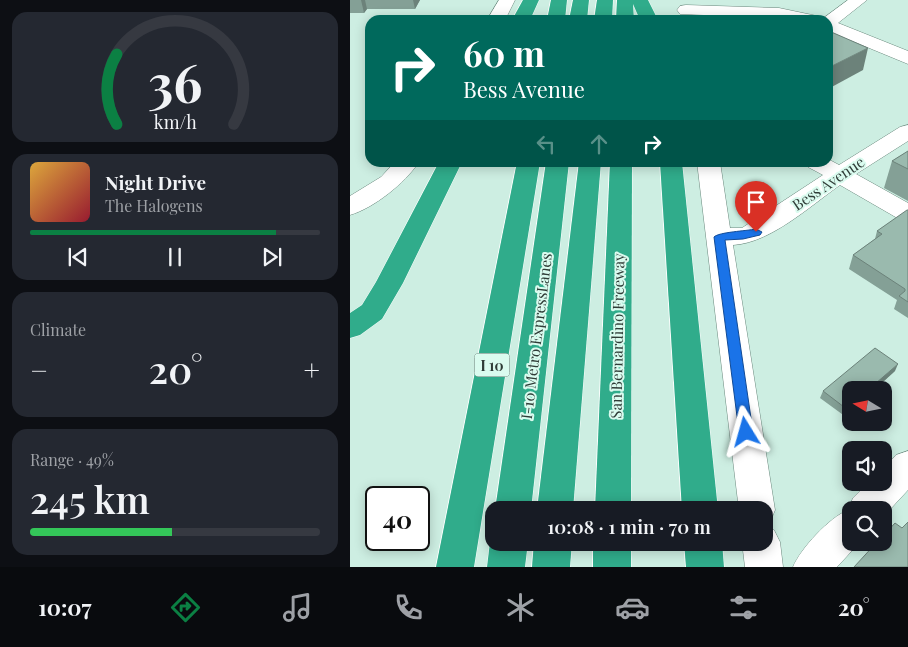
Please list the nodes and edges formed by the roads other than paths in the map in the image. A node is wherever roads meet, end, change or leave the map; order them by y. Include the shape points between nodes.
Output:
1 (507, 0) edge
2 (531, 0) edge
3 (559, 0) edge
4 (581, 0) edge
5 (605, 0) edge
6 (625, 0) edge
7 (640, 0) edge
8 (860, 0) edge
9 (820, 5) dead end
10 (758, 6) edge
11 (685, 10) edge
12 (499, 15) edge
13 (524, 15) edge
14 (557, 15) edge
15 (579, 15) edge
16 (604, 15) edge
17 (625, 15) edge
18 (647, 15) edge
19 (735, 15) edge
20 (787, 15) edge
21 (826, 15) edge
22 (833, 20) edge
23 (833, 22) edge
24 (908, 58) edge
25 (908, 132) edge
26 (403, 167) edge
27 (448, 167) edge
28 (528, 167) edge
29 (557, 167) edge
30 (590, 167) edge
31 (622, 167) edge
32 (671, 167) edge
33 (709, 167) edge
34 (825, 167) edge
35 (839, 175) junction
36 (350, 208) edge
37 (908, 213) edge
38 (719, 237) junction
39 (350, 327) edge
40 (908, 466) edge
41 (514, 501) edge
42 (556, 501) edge
43 (613, 501) edge
44 (699, 501) edge
45 (756, 501) edge
46 (875, 501) edge
47 (842, 535) edge
48 (508, 551) edge
49 (552, 551) edge
50 (612, 551) edge
51 (704, 551) edge
52 (762, 551) edge
53 (454, 567) edge
54 (506, 567) edge
55 (551, 567) edge
56 (612, 567) edge
57 (705, 567) edge
58 (764, 567) edge
59 (812, 567) edge

1 - 12 street
2 - 13 highway
3 - 14 highway
4 - 15 highway
5 - 16 highway
6 - 17 highway
7 - 18 highway
8 - 22 street
9 - 21 street
10 - 19 street
10 - 20 street
11 - 19 street
23 - 24 street
25 - 35 street, Bess Avenue
26 - 36 street via 389,182
27 - 39 highway via 372,312
28 - 53 highway, I 10
29 - 41 highway, I-10 Metro ExpressLanes
30 - 42 highway
31 - 43 highway, San Bernardino Freeway
32 - 44 highway
33 - 38 street
34 - 35 street
35 - 37 street
35 - 38 street, Bess Avenue via 756,232
38 - 45 street
40 - 46 street
47 - 59 street
48 - 54 highway
49 - 55 highway
50 - 56 highway
51 - 57 highway
52 - 58 street

